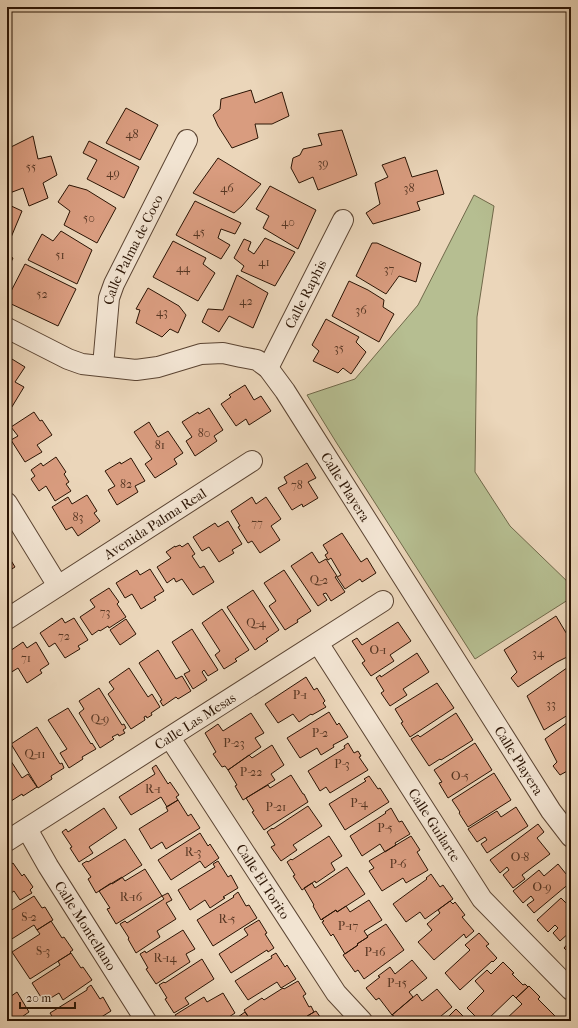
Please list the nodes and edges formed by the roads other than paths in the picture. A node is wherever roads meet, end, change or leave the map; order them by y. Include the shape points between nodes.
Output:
1 (187, 140) dead end
2 (343, 220) dead end
3 (7, 328) edge
4 (103, 366) junction
5 (268, 368) junction
6 (252, 461) dead end
7 (7, 504) edge
8 (58, 586) junction
9 (383, 601) dead end
10 (7, 619) edge
11 (318, 643) junction
12 (170, 738) junction
13 (27, 829) junction
14 (571, 838) edge
15 (7, 841) edge
16 (571, 990) edge
17 (146, 1021) edge
18 (362, 1021) edge

1 - 4 street, Calle Palma de Coco via 114,284 109,298
2 - 5 street, Calle Raphis
3 - 4 street, Calle Playera via 68,359 82,364
4 - 5 street, Calle Playera via 136,370 158,367 202,354 223,353 257,360
5 - 14 street, Calle Playera via 551,811
6 - 8 street, Avenida Palma Real
7 - 8 street
8 - 10 street, Avenida Palma Real
9 - 11 street, Calle Las Mesas
11 - 12 street, Calle Las Mesas
11 - 16 street, Calle Guilarte via 482,899
12 - 13 street, Calle Las Mesas
12 - 18 street, Calle El Torito via 336,993
13 - 15 street, Calle Las Mesas
13 - 17 street, Calle Montellano

